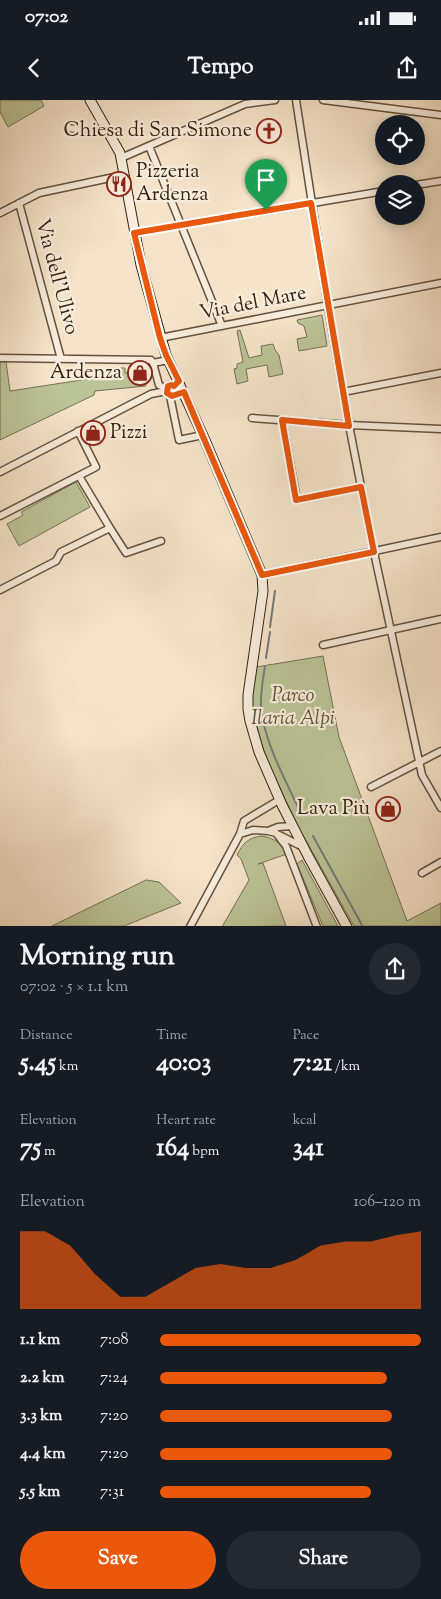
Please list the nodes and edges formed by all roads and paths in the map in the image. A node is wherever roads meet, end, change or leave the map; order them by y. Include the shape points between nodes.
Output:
1 (90, 100) edge
2 (276, 100) edge
3 (323, 100) edge
4 (296, 101) edge
5 (441, 114) edge
6 (69, 128) dead end
7 (109, 132) junction
8 (149, 146) junction
9 (121, 158) junction
10 (124, 175) junction
11 (441, 181) edge
12 (425, 184) edge
13 (375, 192) edge
14 (19, 203) junction
15 (311, 203) junction
16 (0, 213) edge
17 (181, 225) junction
18 (134, 233) junction
19 (441, 283) edge
20 (328, 306) junction
21 (222, 326) junction
22 (160, 338) junction
23 (167, 357) junction
24 (0, 358) edge
25 (61, 359) junction
26 (155, 362) junction
27 (441, 374) edge
28 (177, 384) junction
29 (172, 392) junction
30 (342, 392) junction
31 (252, 418) dead end
32 (282, 420) junction
33 (349, 426) junction
34 (441, 429) edge
35 (78, 431) junction
36 (204, 436) junction
37 (0, 472) edge
38 (78, 476) junction
39 (361, 487) junction
40 (0, 516) edge
41 (110, 528) junction
42 (441, 537) edge
43 (162, 541) dead end
44 (374, 552) junction
45 (262, 575) junction
46 (0, 590) edge
47 (441, 619) edge
48 (391, 630) junction
49 (323, 645) dead end
50 (441, 751) edge
51 (419, 763) junction
52 (371, 787) dead end
53 (279, 800) junction
54 (441, 808) edge
55 (292, 826) junction
56 (268, 831) junction
57 (240, 834) junction
58 (276, 834) junction
59 (303, 847) junction
60 (292, 860) junction
61 (441, 862) edge
62 (422, 873) dead end
63 (190, 926) edge
64 (317, 926) edge
65 (348, 926) edge

1 - 7 main road
2 - 8 street via 245,104
3 - 5 street
4 - 15 street
6 - 7 street
7 - 9 main road
8 - 9 street
8 - 17 street
9 - 10 main road
10 - 14 street via 39,193
10 - 18 main road
11 - 12 street
13 - 15 street
14 - 16 street
14 - 25 street, Via dell'Ulivo
15 - 17 street
15 - 20 street
17 - 18 street
17 - 21 street
18 - 22 main road
19 - 20 street, Via del Mare
20 - 21 street, Via del Mare
20 - 30 street
21 - 22 street, Via del Mare
22 - 23 main road
23 - 26 street
23 - 28 main road
24 - 25 street
25 - 26 street
26 - 29 street via 159,385
27 - 30 street
28 - 29 main road
28 - 29 street via 169,385
29 - 35 street via 151,394
29 - 36 main road
29 - 36 street via 179,440
30 - 33 street
31 - 32 street
32 - 33 street
32 - 39 street via 296,500
33 - 34 street
33 - 39 street
35 - 37 street
35 - 38 street via 96,467
36 - 45 main road
38 - 40 street
38 - 41 street
39 - 44 street
41 - 43 street via 126,553
41 - 46 street via 61,552 56,561
42 - 44 street
44 - 45 street
44 - 48 street
45 - 53 main road via 263,590 248,709 259,752
47 - 48 street
48 - 49 street
48 - 51 street
50 - 51 street
51 - 52 street
51 - 54 street via 422,775
53 - 55 main road
53 - 57 street via 244,821
55 - 56 street
55 - 59 main road
56 - 57 street via 253,830
56 - 58 street
57 - 63 street
58 - 59 street
58 - 60 street
59 - 60 street via 297,850
59 - 65 main road
60 - 64 street
61 - 62 street

